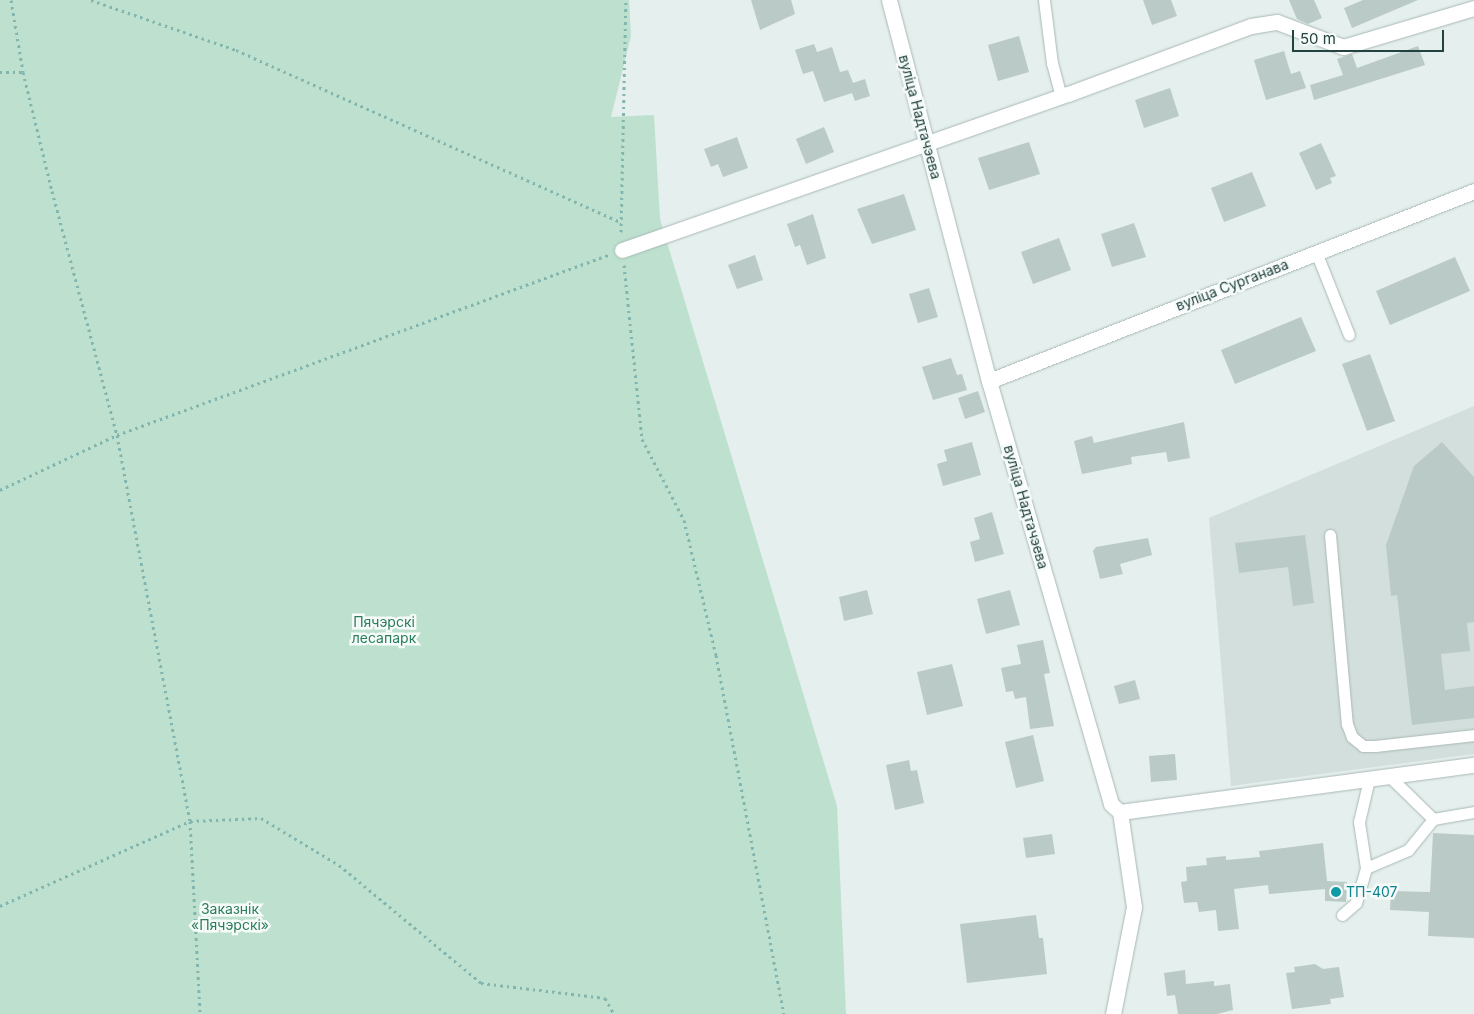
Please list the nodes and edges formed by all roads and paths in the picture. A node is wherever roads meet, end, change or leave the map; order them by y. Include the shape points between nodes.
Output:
1 (11, 0) edge
2 (90, 0) edge
3 (626, 0) edge
4 (889, 0) edge
5 (1044, 0) edge
6 (1474, 8) edge
7 (0, 72) edge
8 (23, 72) junction
9 (1061, 96) junction
10 (927, 142) junction
11 (1474, 191) edge
12 (621, 222) junction
13 (622, 250) junction
14 (1316, 252) junction
15 (1349, 335) dead end
16 (989, 381) junction
17 (117, 435) junction
18 (0, 490) edge
19 (1330, 535) dead end
20 (1474, 735) edge
21 (1474, 765) edge
22 (1389, 776) junction
23 (1369, 779) junction
24 (1120, 812) junction
25 (1474, 812) edge
26 (1433, 819) junction
27 (190, 821) junction
28 (1366, 868) junction
29 (0, 906) edge
30 (1342, 915) dead end
31 (200, 1014) edge
32 (614, 1014) edge
33 (784, 1014) edge
34 (1113, 1014) edge

1 - 8 path
2 - 12 path via 236,50
3 - 12 path
4 - 10 street, вуліца Надтачэева
5 - 9 lane via 1052,63
6 - 9 street via 1343,46 1277,22 1251,26
7 - 8 path
8 - 17 path
9 - 10 street
10 - 13 street
10 - 16 street, вуліца Надтачэева
11 - 14 street, вуліца Сурганава
12 - 13 path
13 - 17 path
13 - 33 path via 642,439 684,520 716,655
14 - 15 lane
14 - 16 street, вуліца Сурганава
16 - 24 street, вуліца Надтачэева via 1111,804
17 - 18 path
17 - 27 path
19 - 20 lane via 1347,724 1352,737 1363,746 1375,746
21 - 22 street
22 - 23 street
22 - 26 lane
23 - 24 street
23 - 28 lane via 1359,822
24 - 34 street, вуліца Надтачэева via 1134,907
25 - 26 lane
26 - 28 lane via 1408,850
27 - 29 path
27 - 31 path
27 - 32 path via 261,818 339,865 481,983 605,998
28 - 30 lane via 1356,903

